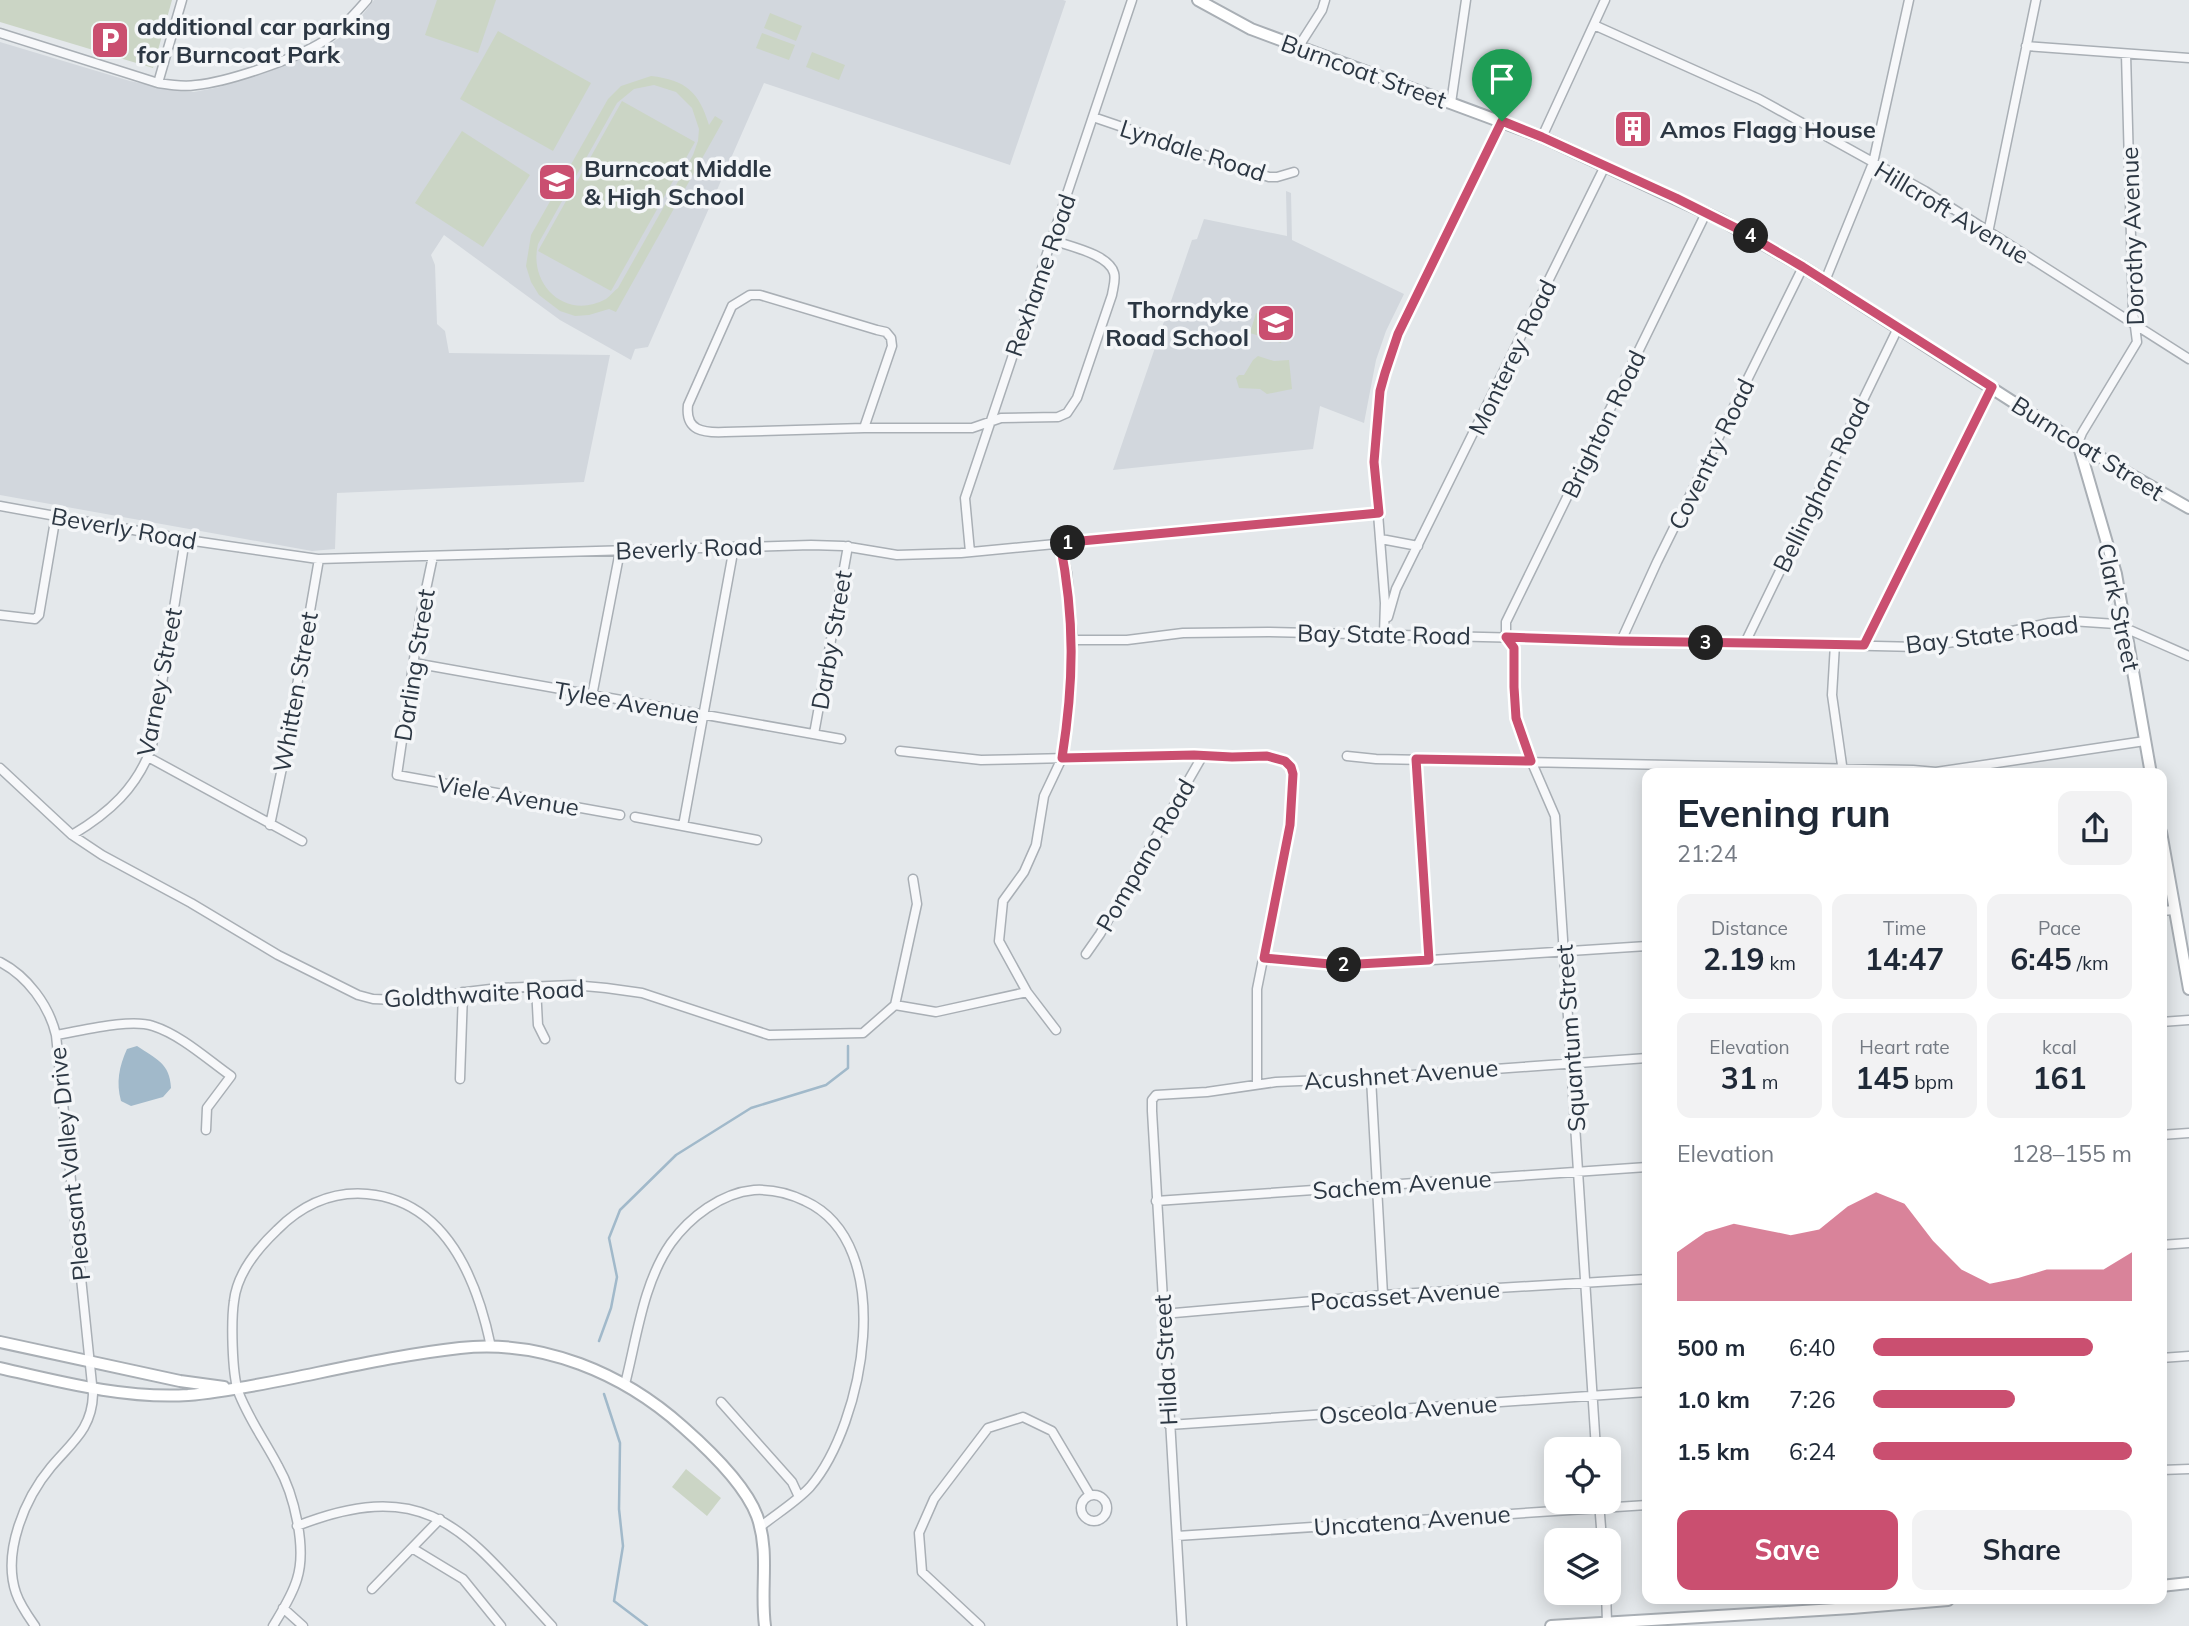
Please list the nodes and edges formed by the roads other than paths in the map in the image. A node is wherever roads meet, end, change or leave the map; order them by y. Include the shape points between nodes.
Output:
1 (181, 0) edge
2 (367, 0) edge
3 (1132, 0) edge
4 (1198, 0) edge
5 (1325, 0) edge
6 (1466, 0) edge
7 (1605, 0) edge
8 (1909, 0) edge
9 (2036, 0) edge
10 (1594, 25) junction
11 (0, 33) edge
12 (1299, 46) junction
13 (2026, 46) junction
14 (2126, 54) junction
15 (2189, 58) edge
16 (158, 83) junction
17 (1451, 103) junction
18 (1093, 117) junction
19 (1502, 121) junction
20 (1542, 137) junction
21 (1873, 163) junction
22 (1605, 166) junction
23 (1294, 172) dead end
24 (1706, 213) junction
25 (1988, 233) junction
26 (1052, 240) junction
27 (1803, 267) junction
28 (1825, 281) junction
29 (2136, 326) junction
30 (1898, 328) junction
31 (2189, 359) edge
32 (1992, 387) junction
33 (988, 423) junction
34 (864, 428) junction
35 (2078, 443) junction
36 (0, 506) edge
37 (2189, 508) edge
38 (1379, 513) junction
39 (55, 515) junction
40 (1381, 539) junction
41 (185, 540) junction
42 (1060, 543) junction
43 (848, 546) junction
44 (1418, 546) junction
45 (734, 547) junction
46 (620, 551) junction
47 (970, 552) junction
48 (433, 556) junction
49 (319, 559) junction
50 (0, 615) edge
51 (2127, 628) junction
52 (1384, 634) junction
53 (1506, 637) junction
54 (1073, 640) junction
55 (1621, 641) junction
56 (1745, 643) junction
57 (1835, 644) junction
58 (1864, 645) junction
59 (2189, 656) edge
60 (414, 663) junction
61 (592, 696) junction
62 (702, 715) junction
63 (814, 734) junction
64 (841, 739) dead end
65 (2145, 741) junction
66 (900, 751) dead end
67 (1203, 755) junction
68 (1347, 756) dead end
69 (148, 757) junction
70 (1062, 758) junction
71 (1416, 759) junction
72 (1531, 761) junction
73 (0, 768) edge
74 (1652, 768) edge
75 (1840, 768) edge
76 (1963, 768) edge
77 (2150, 768) edge
78 (397, 775) joint
79 (620, 815) dead end
80 (635, 817) dead end
81 (270, 825) junction
82 (682, 826) junction
83 (72, 835) junction
84 (757, 840) dead end
85 (302, 841) dead end
86 (2167, 865) edge
87 (913, 879) dead end
88 (2175, 910) junction
89 (2167, 911) edge
90 (1642, 946) edge
91 (1564, 952) junction
92 (1086, 954) dead end
93 (1264, 958) junction
94 (1429, 960) junction
95 (0, 962) edge
96 (2187, 965) edge
97 (536, 987) junction
98 (2189, 989) edge
99 (463, 992) junction
100 (1027, 992) junction
101 (895, 1005) junction
102 (2189, 1020) edge
103 (2167, 1022) edge
104 (1056, 1030) dead end
105 (56, 1035) junction
106 (545, 1039) dead end
107 (1642, 1058) edge
108 (1572, 1063) junction
109 (1371, 1077) junction
110 (460, 1079) dead end
111 (1257, 1084) junction
112 (1156, 1095) joint
113 (206, 1130) dead end
114 (2189, 1133) edge
115 (2167, 1135) edge
116 (1642, 1167) edge
117 (1578, 1171) junction
118 (1378, 1186) junction
119 (1156, 1201) junction
120 (2189, 1243) edge
121 (2167, 1245) edge
122 (1642, 1279) edge
123 (1586, 1284) junction
124 (1383, 1295) junction
125 (1163, 1314) junction
126 (0, 1342) edge
127 (491, 1347) junction
128 (2189, 1356) edge
129 (2167, 1358) edge
130 (89, 1360) junction
131 (0, 1368) edge
132 (625, 1384) junction
133 (92, 1387) junction
134 (237, 1388) junction
135 (1642, 1392) edge
136 (1593, 1396) junction
137 (721, 1402) dead end
138 (1169, 1424) junction
139 (1595, 1437) edge
140 (2189, 1469) edge
141 (2167, 1471) edge
142 (1090, 1495) dead end
143 (799, 1497) junction
144 (1621, 1505) edge
145 (1642, 1505) edge
146 (1544, 1509) edge
147 (439, 1519) junction
148 (298, 1526) junction
149 (760, 1527) junction
150 (1177, 1536) junction
151 (412, 1548) junction
152 (2189, 1583) edge
153 (2167, 1585) edge
154 (372, 1589) dead end
155 (1900, 1604) edge
156 (1606, 1605) edge
157 (283, 1608) junction
158 (1607, 1622) junction
159 (35, 1626) edge
160 (273, 1626) edge
161 (303, 1626) edge
162 (501, 1626) edge
163 (552, 1626) edge
164 (765, 1626) edge
165 (979, 1626) edge
166 (1182, 1626) edge
167 (1551, 1626) edge

1 - 16 street
2 - 16 street via 340,29 299,54 209,83
3 - 18 street, Rexhame Road
4 - 12 street, Burncoat Street via 1251,29
5 - 12 street
6 - 17 street
7 - 10 street
8 - 21 street
9 - 13 street
10 - 20 street
10 - 21 street, Hillcroft Avenue via 1759,99
11 - 16 street
12 - 17 street, Burncoat Street
13 - 14 street
13 - 25 street
14 - 15 street
14 - 29 street, Dorothy Avenue
17 - 19 street, Burncoat Street
18 - 23 street, Lyndale Road via 1269,177
18 - 26 street, Rexhame Road
19 - 20 street, Burncoat Street
19 - 38 street via 1398,334 1385,373 1374,462
20 - 22 street, Burncoat Street
21 - 25 street, Hillcroft Avenue
21 - 28 street
22 - 24 street, Burncoat Street
22 - 44 street, Monterey Road
24 - 27 street, Burncoat Street
24 - 53 street, Brighton Road via 1506,622
25 - 29 street, Hillcroft Avenue
26 - 33 street, Rexhame Road
26 - 33 street via 1101,257 1114,271 1112,295 1077,398 1067,413 1058,416 1001,418
27 - 28 street, Burncoat Street
27 - 55 street, Coventry Road
28 - 30 street, Burncoat Street
29 - 31 street, Hillcroft Avenue
29 - 35 street, Dorothy Avenue via 2137,342
30 - 32 street, Burncoat Street
30 - 56 street, Bellingham Road
32 - 35 street, Burncoat Street
32 - 58 street
33 - 34 street via 972,428
33 - 47 street, Rexhame Road via 965,498
34 - 34 street via 716,433 689,423 688,405 732,306 750,295 760,295 891,338
35 - 37 street, Burncoat Street
35 - 51 street, Clark Street via 2110,550
36 - 39 street, Beverly Road
38 - 40 street
38 - 42 street, Beverly Road
39 - 41 street, Beverly Road
39 - 50 street via 38,615 35,619
40 - 44 street
40 - 52 street
41 - 49 street, Beverly Road
41 - 69 street, Varney Street
42 - 47 street, Beverly Road
42 - 54 street
43 - 45 street, Beverly Road
43 - 47 street, Beverly Road via 897,555
43 - 63 street, Darby Street
44 - 52 street, Monterey Road via 1396,589
45 - 46 street, Beverly Road
45 - 62 street
46 - 48 street, Beverly Road
46 - 61 street
48 - 49 street, Beverly Road
48 - 60 street, Darling Street
49 - 81 street, Whitten Street
51 - 58 street, Bay State Road via 2071,621 1936,645
51 - 59 street, Bay State Road
51 - 65 street, Clark Street
52 - 53 street, Bay State Road
52 - 54 street, Bay State Road via 1224,632
53 - 55 street, Bay State Road
53 - 72 street, Squantum Street via 1514,648 1516,718
54 - 70 street
55 - 56 street, Bay State Road
56 - 57 street, Bay State Road
57 - 58 street, Bay State Road
57 - 75 street via 1832,695
60 - 61 street, Tylee Avenue
60 - 78 street, Darling Street
61 - 62 street, Tylee Avenue
62 - 63 street, Tylee Avenue
62 - 82 street
63 - 64 street, Tylee Avenue
65 - 76 street
65 - 77 street, Clark Street
66 - 70 street via 981,760
67 - 70 street
67 - 92 street, Pompano Road
67 - 93 street via 1267,756 1285,761 1293,774 1290,825
68 - 71 street
69 - 81 street
69 - 83 street, Varney Street via 121,799
70 - 100 street via 1044,796 1036,845 1003,901 999,941
71 - 72 street
71 - 94 street
72 - 74 street
72 - 91 street, Squantum Street via 1555,816
73 - 83 street, Goldthwaite Road
78 - 79 street, Viele Avenue
80 - 82 street
81 - 85 street
82 - 84 street
83 - 99 street, Goldthwaite Road via 345,990 373,999 399,1000
86 - 88 street
87 - 101 street via 917,904
88 - 89 street
88 - 96 street
90 - 91 street
91 - 94 street
91 - 108 street, Squantum Street
93 - 94 street via 1341,965
93 - 111 street via 1256,999
95 - 105 street, Pleasant Valley Drive via 33,988
96 - 98 street
97 - 99 street, Goldthwaite Road
97 - 101 street, Goldthwaite Road via 573,985 642,993 769,1035 863,1033
97 - 106 street via 538,1025
99 - 110 street
100 - 101 street via 936,1012
100 - 104 street
102 - 103 street
105 - 113 street via 137,1024 151,1025 176,1038 231,1076 208,1108
105 - 130 street, Pleasant Valley Drive
107 - 108 street, Acushnet Avenue
108 - 109 street, Acushnet Avenue
108 - 117 street, Squantum Street
109 - 111 street, Acushnet Avenue
109 - 118 street
111 - 112 street, Acushnet Avenue
112 - 119 street, Hilda Street via 1152,1100
114 - 115 street
116 - 117 street, Sachem Avenue
117 - 118 street, Sachem Avenue
117 - 123 street, Squantum Street
118 - 119 street, Sachem Avenue
118 - 124 street
119 - 125 street, Hilda Street
120 - 121 street
122 - 123 street, Pocasset Avenue
123 - 124 street, Pocasset Avenue
123 - 136 street, Squantum Street
124 - 125 street, Pocasset Avenue
125 - 138 street, Hilda Street
126 - 130 street
127 - 132 street via 559,1357
127 - 134 street via 461,1347
127 - 134 street via 462,1262 430,1219 395,1200 358,1193 337,1195 292,1215 244,1270 233,1300
128 - 129 street
130 - 133 street, Pleasant Valley Drive
130 - 134 street via 180,1381
131 - 133 street
132 - 143 street via 654,1273 688,1225 721,1199 743,1192 772,1191 814,1205 837,1226 854,1257 862,1292 863,1328 857,1386 841,1434 823,1468
132 - 149 street via 662,1408 699,1441 745,1495
133 - 134 street via 165,1395
133 - 159 street, Pleasant Valley Drive via 86,1425 39,1484 17,1534 16,1593
134 - 148 street via 282,1473
135 - 136 street, Osceola Avenue
136 - 138 street, Osceola Avenue
136 - 139 street, Squantum Street
137 - 143 street via 792,1482
138 - 150 street, Hilda Street
140 - 141 street
142 - 165 street via 1052,1431 1023,1417 988,1428 934,1499 919,1533 922,1572
143 - 149 street
144 - 145 street, Uncatena Avenue
146 - 150 street, Uncatena Avenue
147 - 148 street via 403,1507 379,1506 351,1509
147 - 151 street
147 - 163 street via 483,1552
148 - 157 street via 298,1577
149 - 164 street
150 - 166 street, Hilda Street
151 - 154 street
151 - 162 street via 463,1579
152 - 153 street
155 - 158 street
156 - 158 street
157 - 160 street
157 - 161 street
158 - 167 street

